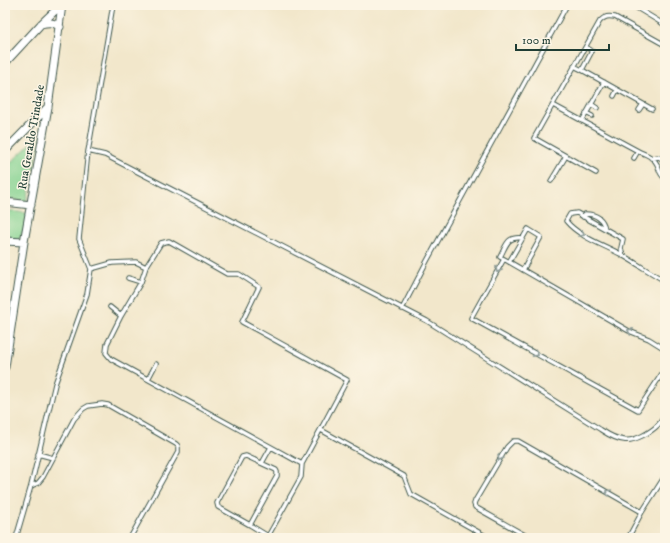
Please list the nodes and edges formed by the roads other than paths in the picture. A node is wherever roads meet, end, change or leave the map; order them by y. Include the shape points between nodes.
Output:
1 (62, 5) edge
2 (113, 5) edge
3 (567, 5) edge
4 (632, 5) edge
5 (41, 24) junction
6 (665, 26) edge
7 (60, 27) junction
8 (665, 45) edge
9 (586, 47) junction
10 (5, 63) edge
11 (574, 66) junction
12 (582, 70) junction
13 (604, 82) junction
14 (617, 90) junction
15 (614, 96) dead end
16 (591, 104) junction
17 (643, 104) junction
18 (552, 105) junction
19 (48, 107) junction
20 (597, 108) dead end
21 (652, 109) dead end
22 (639, 110) dead end
23 (586, 113) junction
24 (592, 116) dead end
25 (582, 121) junction
26 (5, 151) edge
27 (88, 151) junction
28 (638, 151) junction
29 (566, 156) junction
30 (634, 158) dead end
31 (651, 158) junction
32 (665, 161) edge
33 (596, 173) dead end
34 (665, 178) edge
35 (551, 181) dead end
36 (5, 202) edge
37 (30, 205) junction
38 (583, 217) junction
39 (605, 229) junction
40 (523, 238) junction
41 (5, 241) edge
42 (24, 242) junction
43 (623, 256) junction
44 (504, 259) junction
45 (509, 262) junction
46 (146, 267) junction
47 (91, 269) junction
48 (523, 270) junction
49 (128, 278) dead end
50 (665, 281) edge
51 (141, 282) junction
52 (110, 307) dead end
53 (402, 309) junction
54 (121, 316) junction
55 (665, 349) edge
56 (156, 364) dead end
57 (5, 367) edge
58 (665, 369) edge
59 (148, 379) junction
60 (665, 415) edge
61 (321, 430) junction
62 (271, 447) junction
63 (38, 454) junction
64 (53, 458) junction
65 (262, 463) junction
66 (302, 464) junction
67 (665, 476) edge
68 (31, 486) junction
69 (642, 512) junction
70 (250, 525) junction
71 (268, 537) edge
72 (16, 538) edge
73 (130, 538) edge
74 (488, 538) edge
75 (530, 538) edge
76 (628, 538) edge

1 - 5 street
1 - 7 street, Rua Geraldo Trindade
2 - 27 lane
3 - 53 lane
4 - 6 lane
5 - 7 street via 51,22
5 - 10 street
7 - 19 street, Rua Geraldo Trindade
8 - 9 lane via 609,16 600,21
9 - 11 lane
9 - 12 lane via 592,51
11 - 12 lane
11 - 18 lane
12 - 13 lane
13 - 14 lane
13 - 16 lane
14 - 15 lane
14 - 17 lane
16 - 20 lane
16 - 23 lane
17 - 21 lane
17 - 22 lane
18 - 25 lane
18 - 29 lane via 534,138
19 - 26 street
19 - 37 street, Rua Geraldo Trindade
23 - 24 lane
23 - 25 lane
25 - 28 lane
27 - 47 lane via 79,239
27 - 53 lane via 105,155
28 - 30 lane
28 - 31 lane
29 - 33 lane
29 - 35 lane
31 - 32 lane via 659,157
31 - 34 lane
36 - 37 street
37 - 42 street, Rua Geraldo Trindade
38 - 39 lane
38 - 39 lane via 585,214 591,214 600,218
38 -> 43 lane via 577,213 570,214 566,221 582,234
39 - 43 lane via 623,239
40 - 44 lane via 515,237 510,240 500,257
40 - 45 lane
40 - 48 lane via 528,230 541,237
41 - 42 street
42 - 57 street, Rua Geraldo Trindade
43 - 50 lane
44 - 45 lane
44 -> 58 lane via 471,318 638,410
45 - 48 lane
46 - 47 lane via 136,262 112,263
46 - 51 lane
46 - 61 lane via 161,243 169,240 227,274 238,274 260,287 242,322 347,380
47 - 63 lane via 88,294 55,384
55 -> 48 lane
49 - 51 lane
51 - 54 lane
52 - 54 lane
53 - 60 lane via 427,321 616,438 626,441 638,438 658,425
54 - 59 lane via 107,344 106,353 111,359
56 - 59 lane
59 - 62 lane
61 - 66 lane
61 - 74 lane via 404,476 411,494
62 - 65 lane
62 - 66 lane
63 - 64 lane
63 - 68 lane
64 - 68 lane via 38,483
64 - 73 lane via 74,419 83,409 102,404 108,405 178,446 178,452
65 - 70 lane via 276,470 277,476
65 - 70 lane via 246,456 242,457 217,503 218,507
66 - 71 lane via 301,477
67 - 69 lane
68 - 72 lane
69 -> 75 lane via 518,441 513,441 474,504 475,508
69 - 76 lane
70 - 71 lane

